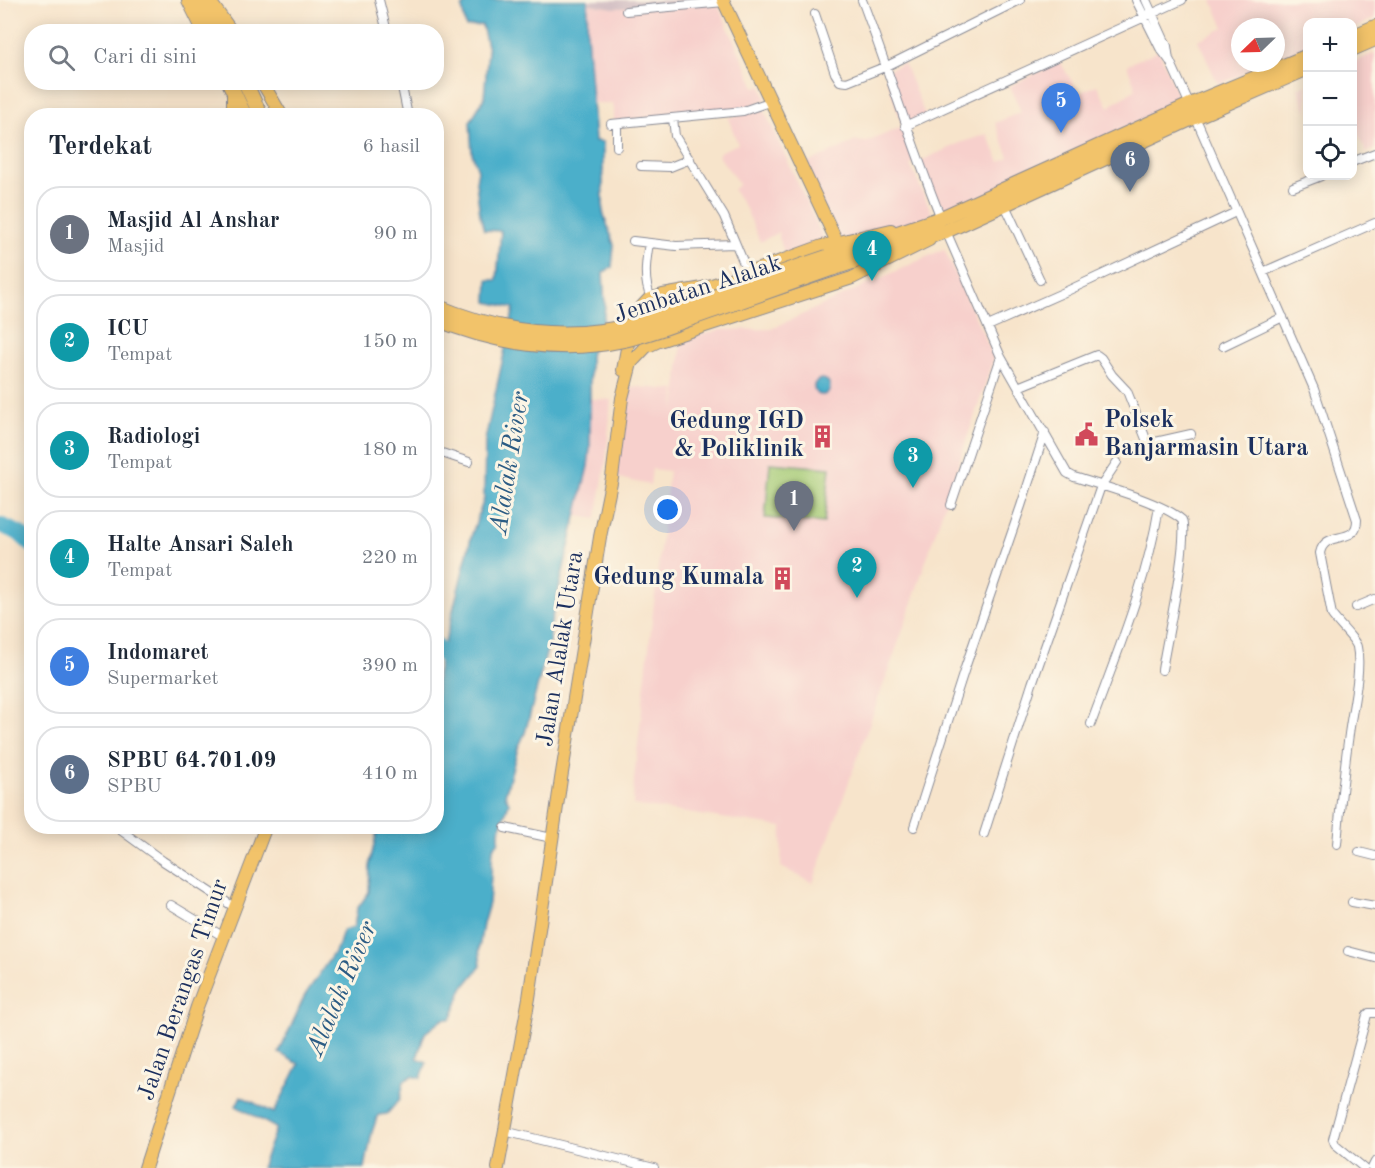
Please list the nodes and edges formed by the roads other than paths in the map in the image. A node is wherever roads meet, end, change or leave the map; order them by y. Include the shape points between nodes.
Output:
1 (189, 0) edge
2 (379, 0) edge
3 (862, 0) edge
4 (1020, 0) edge
5 (1136, 0) edge
6 (1146, 0) edge
7 (1182, 0) edge
8 (204, 1) edge
9 (723, 1) edge
10 (626, 11) dead end
11 (815, 14) dead end
12 (1149, 14) junction
13 (201, 24) edge
14 (217, 24) edge
15 (226, 24) edge
16 (385, 24) edge
17 (1375, 27) edge
18 (1357, 35) edge
19 (1375, 39) edge
20 (1357, 47) edge
21 (1303, 59) edge
22 (887, 66) junction
23 (1303, 70) edge
24 (236, 90) edge
25 (237, 90) edge
26 (240, 90) edge
27 (267, 90) edge
28 (403, 90) edge
29 (1241, 90) junction
30 (772, 101) junction
31 (234, 108) edge
32 (243, 108) edge
33 (255, 108) edge
34 (277, 108) edge
35 (406, 108) edge
36 (1193, 111) junction
37 (673, 118) junction
38 (905, 126) junction
39 (617, 147) dead end
40 (1375, 153) edge
41 (690, 159) junction
42 (1357, 160) edge
43 (641, 166) dead end
44 (1312, 180) edge
45 (1293, 188) dead end
46 (1004, 203) junction
47 (1236, 212) junction
48 (1375, 223) edge
49 (940, 226) junction
50 (633, 241) dead end
51 (837, 242) junction
52 (649, 243) junction
53 (735, 244) junction
54 (829, 263) junction
55 (1263, 272) junction
56 (748, 273) junction
57 (1040, 280) dead end
58 (651, 298) junction
59 (444, 309) edge
60 (1283, 317) junction
61 (444, 322) edge
62 (988, 326) junction
63 (1223, 346) dead end
64 (626, 347) junction
65 (637, 355) junction
66 (1001, 357) junction
67 (1018, 387) junction
68 (622, 398) junction
69 (1045, 432) junction
70 (1191, 434) dead end
71 (444, 453) edge
72 (469, 462) dead end
73 (1116, 462) dead end
74 (1101, 486) junction
75 (951, 505) dead end
76 (1159, 507) junction
77 (1375, 599) edge
78 (1356, 607) dead end
79 (1162, 670) dead end
80 (1091, 724) dead end
81 (914, 827) dead end
82 (505, 828) dead end
83 (126, 834) edge
84 (263, 834) edge
85 (984, 834) dead end
86 (552, 838) junction
87 (1336, 844) dead end
88 (1359, 852) dead end
89 (1375, 856) edge
90 (1352, 902) dead end
91 (171, 905) dead end
92 (1375, 906) edge
93 (234, 907) junction
94 (224, 937) junction
95 (1348, 951) dead end
96 (1375, 958) edge
97 (1375, 1013) edge
98 (504, 1131) junction
99 (1375, 1162) edge
100 (145, 1168) edge
101 (498, 1168) edge
102 (654, 1168) edge
103 (1364, 1168) edge
104 (1372, 1168) edge

1 - 13 highway
2 - 16 street
3 - 22 street
4 - 22 street
5 - 12 street
6 - 12 street
7 - 12 street
8 - 14 highway
8 - 15 main road via 214,7
9 - 10 street
9 - 30 main road
11 - 22 street via 840,81 849,82
12 - 36 street via 1167,46
12 - 38 street
17 - 18 highway
19 - 20 highway
21 - 29 highway
22 - 38 street
23 - 29 highway
24 - 31 main road
25 - 32 highway
26 - 33 highway
27 - 34 main road
28 - 35 street
29 - 36 highway
30 - 37 street via 743,111
30 - 51 main road
36 - 46 highway
36 - 47 street
36 - 49 highway
37 - 39 street via 614,124
37 - 41 street via 675,136
38 - 49 street
40 - 42 street
41 - 43 street via 670,167
41 - 53 street via 724,216
44 - 45 street
46 - 49 highway
46 - 57 street
47 - 55 street
47 - 62 street
48 - 55 street
49 - 51 main road
49 - 54 highway
49 - 62 street
49 - 65 main road via 907,253 852,278 677,334
50 - 52 street
51 - 56 main road
52 - 53 street
52 - 58 street via 646,283
53 - 56 street
54 - 59 highway, Jembatan Alalak, bridge via 601,332 550,333 504,328
54 - 61 highway, Jembatan Alalak, bridge via 642,335 605,343 561,346 516,342
55 - 60 street
56 - 58 main road via 703,288
58 - 64 main road via 633,316
60 - 63 street
60 - 87 street via 1314,389 1357,520 1354,532 1326,542 1320,554 1332,615 1358,649
62 - 66 street
64 - 65 main road via 630,354
64 - 68 main road
65 - 68 main road, Jalan Alalak Utara via 628,368
66 - 67 street
66 - 75 street
67 - 69 street
67 - 70 street via 1097,355 1127,391 1150,443
68 - 86 main road, Jalan Alalak Utara
69 - 74 street via 1067,472
69 - 81 street
71 - 72 street
73 - 74 street
74 - 76 street
74 - 85 street
76 - 79 street via 1174,513 1184,526
76 - 80 street via 1138,591
77 - 78 street
82 - 86 street
83 - 93 street
84 - 93 main road, Jalan Berangas Timur
86 - 98 main road, Jalan Alalak Utara via 529,998
88 - 89 street
90 - 92 street
91 - 94 street
93 - 94 main road, Jalan Berangas Timur
94 - 100 main road, Jalan Berangas Timur
95 - 96 street
97 - 103 street via 1367,1015 1333,1139
98 - 101 main road, Jalan Alalak Utara
98 - 102 street
99 - 104 street

